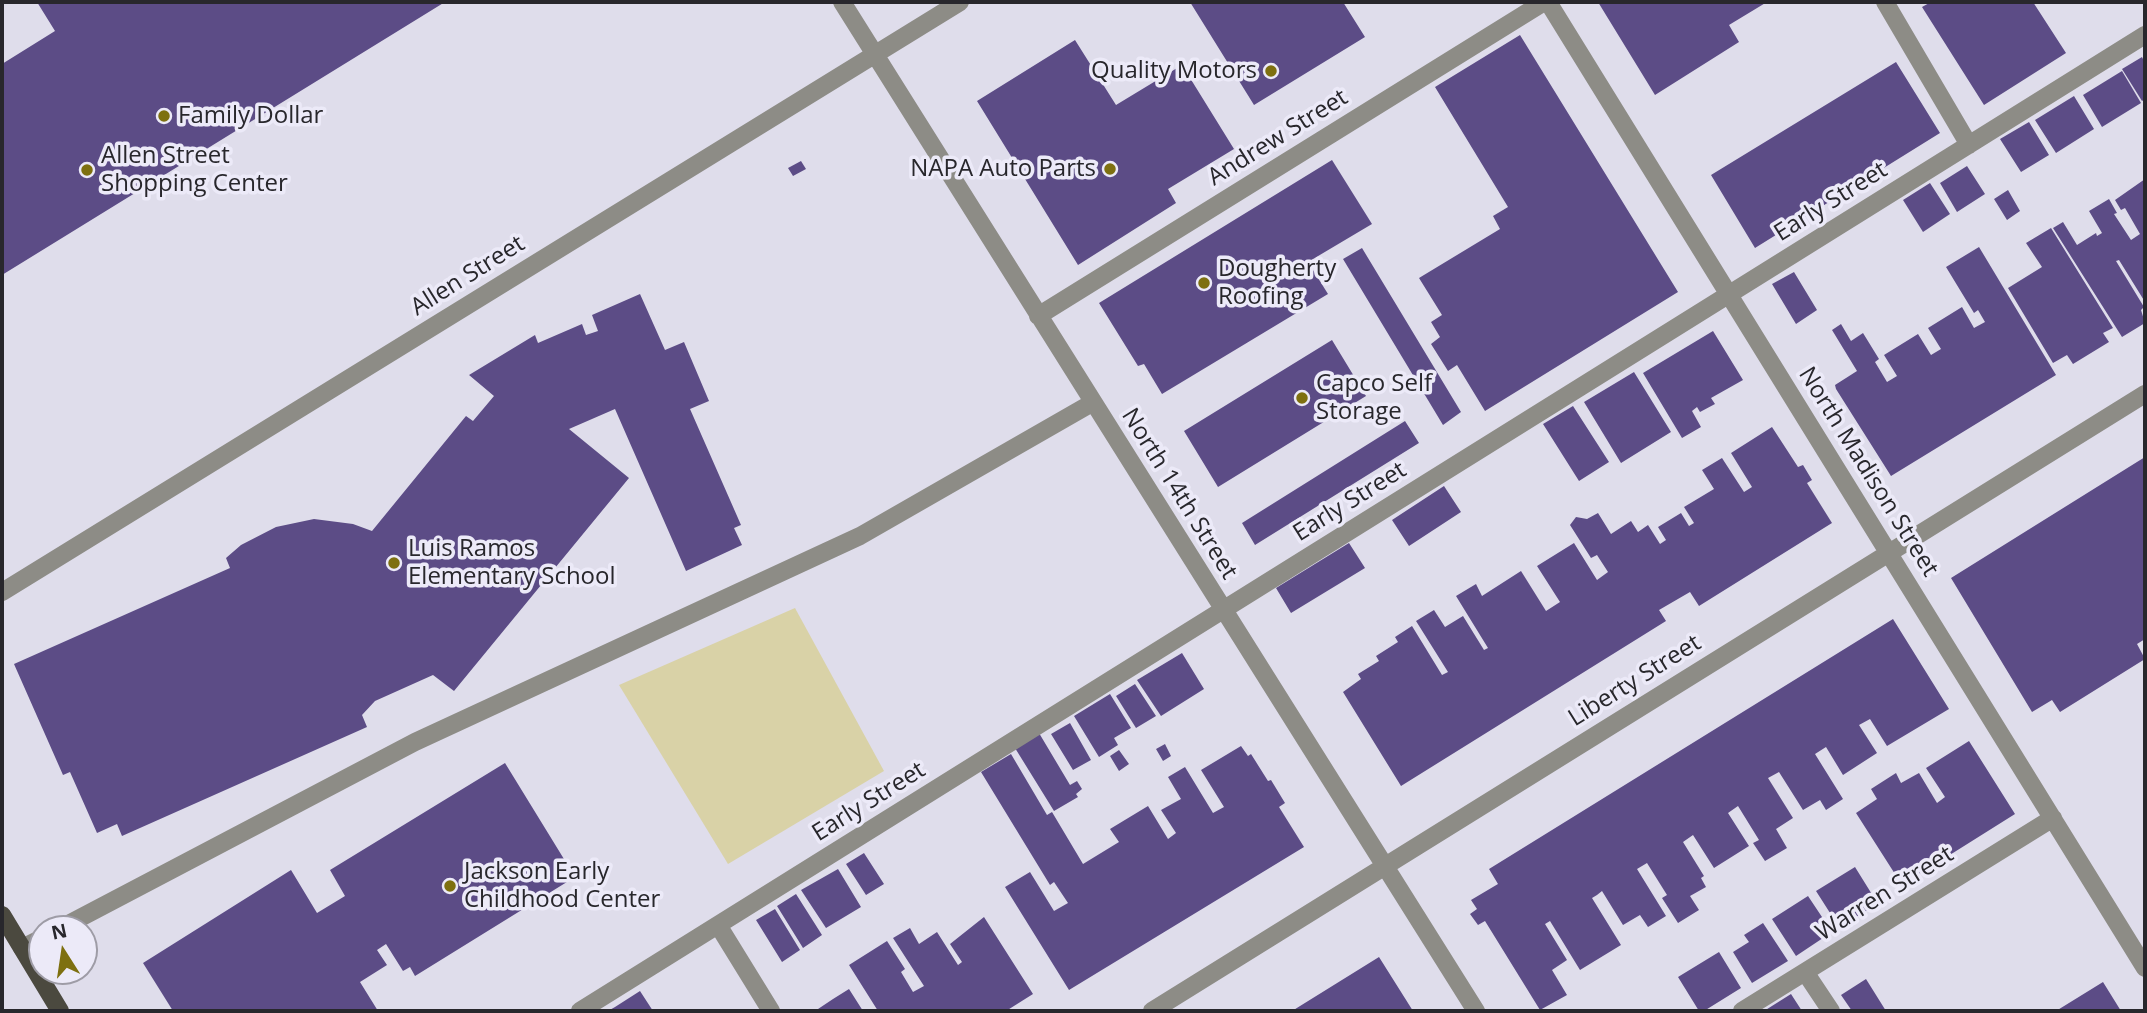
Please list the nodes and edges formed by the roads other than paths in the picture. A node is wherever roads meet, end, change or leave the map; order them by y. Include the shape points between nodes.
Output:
1 (842, 2) edge
2 (960, 2) edge
3 (1546, 2) edge
4 (1885, 2) edge
5 (2145, 35) edge
6 (875, 55) junction
7 (1969, 145) junction
8 (1729, 295) junction
9 (1038, 316) junction
10 (2145, 394) edge
11 (1093, 403) junction
12 (1889, 552) junction
13 (2, 592) edge
14 (1223, 610) junction
15 (2053, 818) junction
16 (1384, 866) junction
17 (2, 915) edge
18 (86, 915) edge
19 (718, 925) junction
20 (28, 945) edge
21 (22, 948) junction
22 (2145, 968) edge
23 (1805, 972) junction
24 (60, 1011) edge
25 (580, 1011) edge
26 (771, 1011) edge
27 (1152, 1011) edge
28 (1476, 1011) edge
29 (1742, 1011) edge
30 (1831, 1011) edge

1 - 6 street, North 14th Street
2 - 6 street, Allen Street
3 - 8 street, North Madison Street
3 - 9 street, Andrew Street
4 - 7 street
5 - 7 street, Early Street
6 - 9 street, North 14th Street
6 - 13 street, Allen Street
7 - 8 street, Early Street
8 - 12 street, North Madison Street
8 - 14 street, Early Street
9 - 11 street, North 14th Street
10 - 12 street, Liberty Street
11 - 14 street, North 14th Street
11 - 18 street via 860,536 415,742
12 - 15 street, North Madison Street
12 - 16 street, Liberty Street
14 - 16 street, North 14th Street
14 - 19 street, Early Street
15 - 22 street, North Madison Street
15 - 23 street, Warren Street
16 - 27 street, Liberty Street
16 - 28 street, North 14th Street
17 - 21 main road
19 - 25 street, Early Street
19 - 26 street
20 - 21 street
21 - 24 main road
23 - 29 street, Warren Street
23 - 30 street

